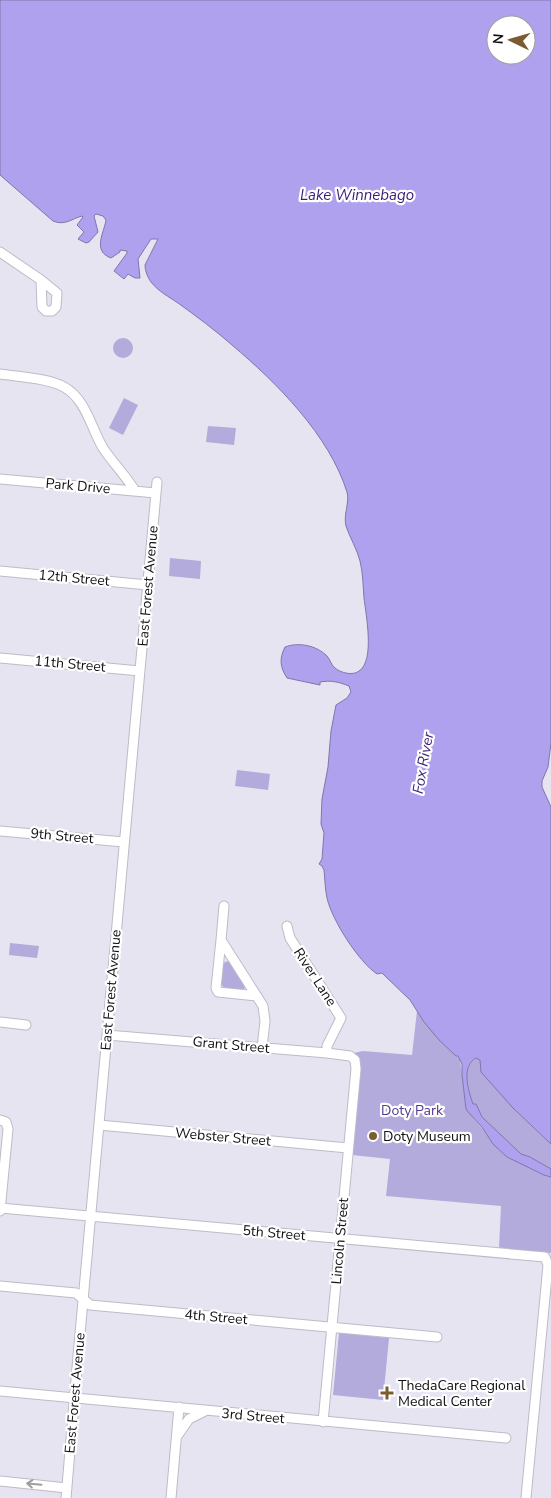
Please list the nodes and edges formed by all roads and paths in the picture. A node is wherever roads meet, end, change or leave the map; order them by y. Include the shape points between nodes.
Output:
1 (0, 252) edge
2 (41, 280) dead end
3 (0, 374) edge
4 (0, 479) edge
5 (157, 482) dead end
6 (135, 491) junction
7 (156, 493) junction
8 (0, 571) edge
9 (148, 585) junction
10 (0, 658) edge
11 (140, 671) junction
12 (0, 831) edge
13 (124, 842) junction
14 (224, 906) dead end
15 (287, 926) dead end
16 (221, 940) junction
17 (257, 996) junction
18 (0, 1022) edge
19 (26, 1025) dead end
20 (107, 1035) junction
21 (262, 1048) junction
22 (326, 1054) junction
23 (355, 1060) joint
24 (3, 1121) edge
25 (99, 1125) junction
26 (348, 1148) junction
27 (0, 1209) edge
28 (90, 1216) junction
29 (340, 1238) junction
30 (0, 1286) edge
31 (83, 1300) junction
32 (332, 1328) junction
33 (437, 1337) dead end
34 (0, 1391) edge
35 (74, 1398) junction
36 (179, 1407) junction
37 (205, 1411) junction
38 (323, 1422) junction
39 (506, 1438) dead end
40 (176, 1442) junction
41 (0, 1481) edge
42 (67, 1488) junction
43 (66, 1498) edge
44 (170, 1498) edge
45 (526, 1498) edge

1 - 2 street
3 - 6 street via 54,383 68,390 86,412 104,448
4 - 6 street, Park Drive
5 - 7 street, East Forest Avenue
6 - 7 street, Park Drive
7 - 9 street, East Forest Avenue
8 - 9 street, 12th Street
9 - 11 street, East Forest Avenue
10 - 11 street, 11th Street
11 - 13 street, East Forest Avenue
12 - 13 street, 9th Street
13 - 20 street, East Forest Avenue
14 - 16 street
15 - 22 street, River Lane via 290,938 341,1018
16 - 17 street
16 - 17 street via 218,992
17 - 21 street via 265,1015
18 - 19 street
20 - 21 street, Grant Street
20 - 25 street, East Forest Avenue
21 - 22 street, Grant Street
22 - 23 street, Grant Street via 350,1056
23 - 26 street, Lincoln Street
24 - 27 street via 8,1130
25 - 26 street, Webster Street
25 - 28 street, East Forest Avenue
26 - 29 street, Lincoln Street
27 - 28 street, 5th Street
28 - 29 street, 5th Street
28 - 31 street, East Forest Avenue
29 - 32 street, Lincoln Street
29 - 45 street, 5th Street via 546,1259
30 - 31 street, 4th Street via 76,1293
31 - 32 street, 4th Street via 90,1305
31 - 35 street, East Forest Avenue
32 - 33 street, 4th Street
32 - 38 street, Lincoln Street
34 - 35 street, 3rd Street
35 - 36 street, 3rd Street
35 - 42 street, East Forest Avenue
36 - 37 street, 3rd Street
36 - 40 street
37 - 38 street, 3rd Street
37 - 40 street via 187,1421
38 - 39 street, 3rd Street
40 - 44 street
42 -> 41 street
42 - 43 street, East Forest Avenue

